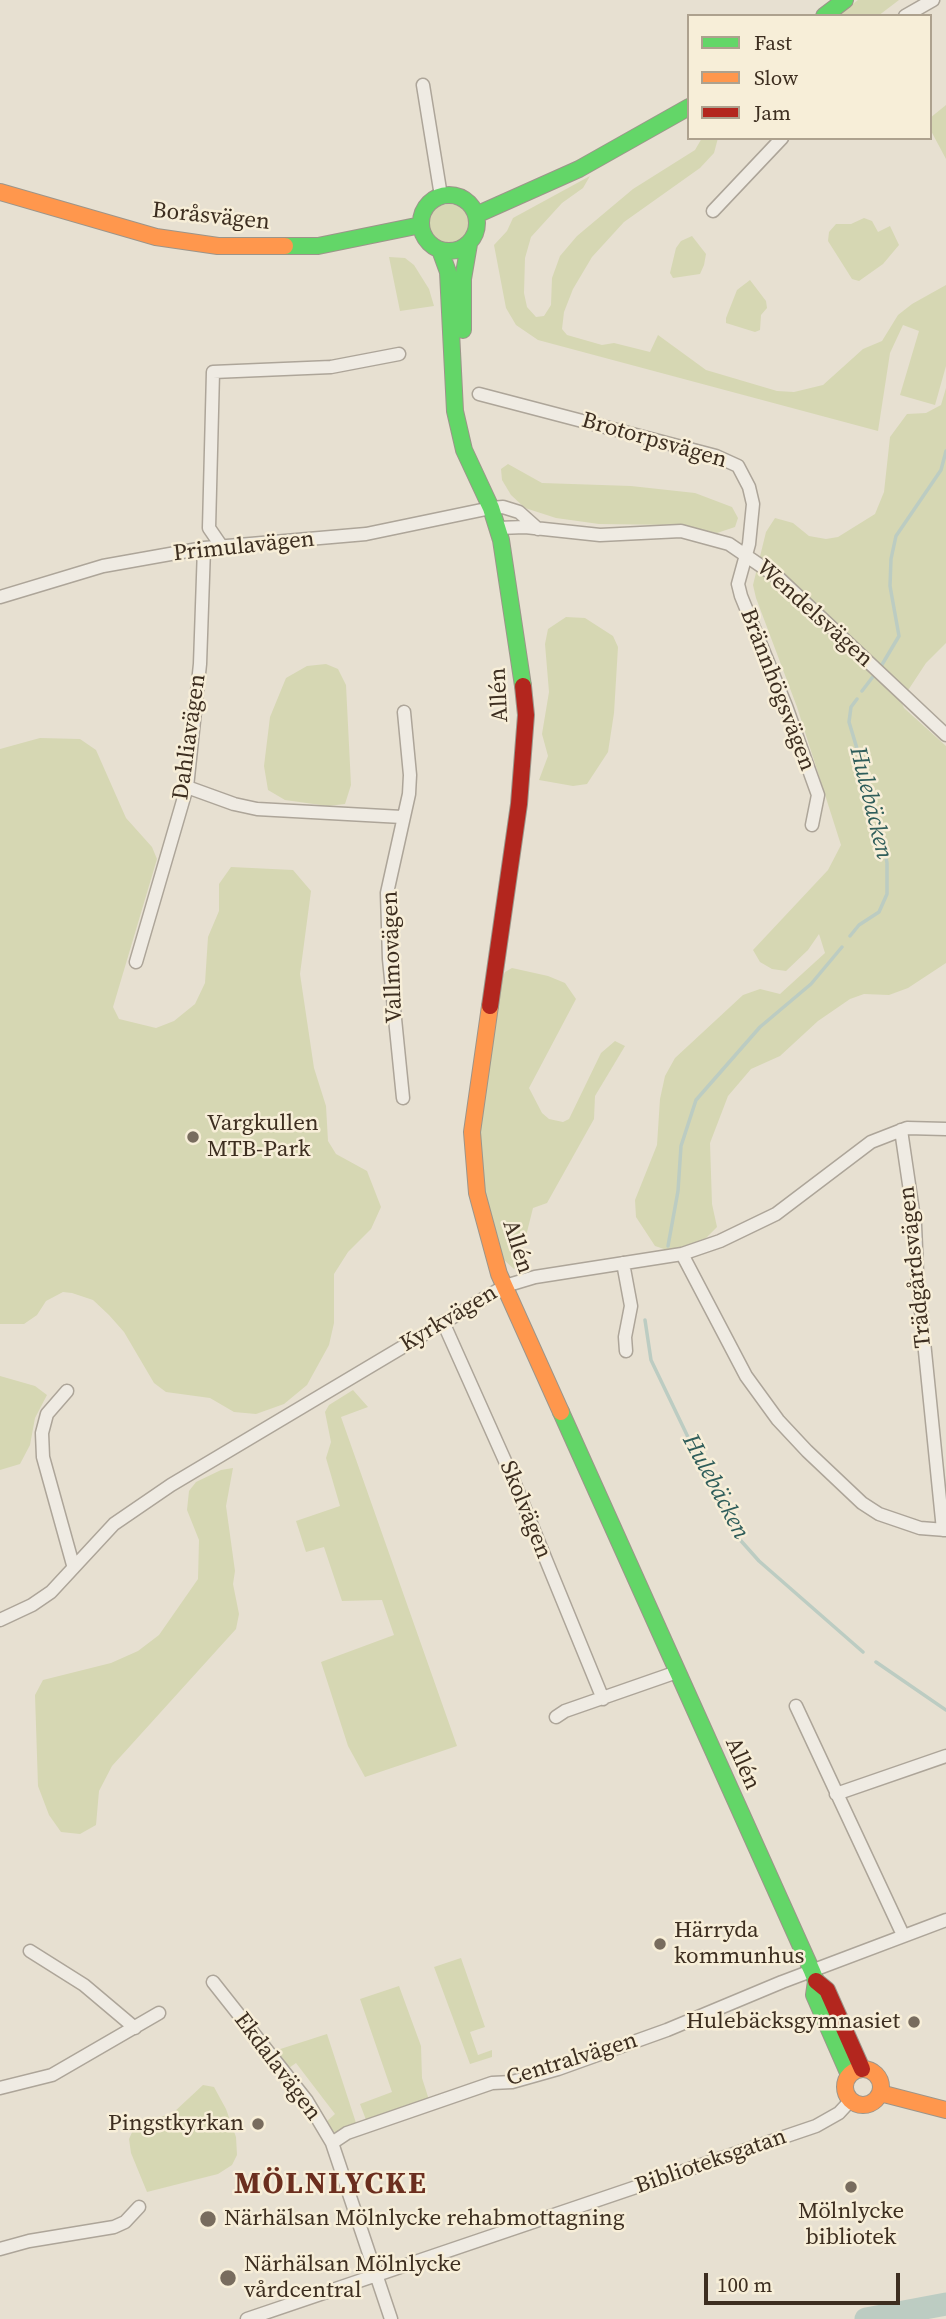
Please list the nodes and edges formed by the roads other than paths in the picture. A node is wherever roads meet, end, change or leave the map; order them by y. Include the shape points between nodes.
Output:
1 (933, 0) edge
2 (908, 14) edge
3 (423, 85) dead end
4 (687, 108) edge
5 (780, 140) edge
6 (0, 192) edge
7 (440, 196) junction
8 (713, 211) dead end
9 (476, 215) junction
10 (421, 225) junction
11 (469, 244) junction
12 (440, 250) junction
13 (399, 354) dead end
14 (480, 394) dead end
15 (476, 472) junction
16 (491, 508) junction
17 (498, 528) junction
18 (538, 529) junction
19 (222, 547) junction
20 (204, 548) junction
21 (748, 555) junction
22 (0, 597) edge
23 (404, 712) dead end
24 (946, 734) edge
25 (187, 787) junction
26 (402, 817) junction
27 (812, 825) dead end
28 (136, 962) dead end
29 (403, 1098) dead end
30 (946, 1129) edge
31 (901, 1130) junction
32 (682, 1254) junction
33 (623, 1264) junction
34 (505, 1286) junction
35 (443, 1322) junction
36 (626, 1352) dead end
37 (67, 1391) dead end
38 (944, 1530) edge
39 (73, 1565) junction
40 (0, 1620) edge
41 (677, 1672) junction
42 (603, 1699) junction
43 (796, 1706) dead end
44 (556, 1717) dead end
45 (946, 1756) edge
46 (836, 1794) junction
47 (946, 1920) edge
48 (903, 1935) junction
49 (30, 1951) dead end
50 (814, 1976) junction
51 (213, 1982) dead end
52 (159, 2013) dead end
53 (135, 2028) junction
54 (856, 2072) junction
55 (0, 2088) edge
56 (880, 2093) junction
57 (851, 2100) junction
58 (946, 2110) edge
59 (332, 2143) junction
60 (139, 2207) dead end
61 (0, 2249) edge
62 (376, 2275) junction
63 (247, 2319) edge
64 (391, 2319) edge

1 - 2 street
3 - 7 street
4 - 9 street via 579,169
5 - 8 street
6 - 10 street, Boråsvägen via 156,237 218,246 318,246
7 - 9 street via 460,197
7 - 10 street via 426,207
9 - 11 street via 476,234
10 - 12 street via 425,239
11 - 12 street via 452,252
11 - 15 street, Allén via 463,279 462,393
12 - 15 street, Allén via 448,272 455,411 464,450
13 - 19 street via 331,367 213,372 209,528
14 - 21 street, Brotorpsvägen via 730,460 749,487 753,504
15 - 16 street, Allén
16 - 17 street, Allén
16 - 18 street, Wendelsvägen via 519,512
16 - 19 street, Primulavägen via 366,534
17 - 18 street, Wendelsvägen
17 - 34 street, Allén via 517,631 526,715 518,815 490,996 472,1160 489,1242
18 - 21 street, Wendelsvägen via 600,535 681,531 713,537
19 - 20 street, Primulavägen
20 - 22 street, Primulavägen via 103,566
20 - 25 street, Dahliavägen via 200,664
21 - 24 street, Wendelsvägen via 780,579
21 - 27 street, Brännhögsvägen via 740,574 741,596 818,795
23 - 26 street, Vallmovägen via 410,775
25 - 26 street via 257,809
25 - 28 street, Dahliavägen
26 - 29 street, Vallmovägen via 387,893
30 - 31 street, Kyrkvägen
31 - 32 street, Kyrkvägen via 850,1156 776,1214
31 - 38 street, Trädgårdsvägen via 915,1225
32 - 33 street, Kyrkvägen
32 - 38 street via 746,1376 778,1420 862,1503 920,1528
33 - 34 street, Kyrkvägen
33 - 36 street via 631,1306
34 - 35 street, Kyrkvägen
34 - 41 street, Allén
35 - 39 street, Kyrkvägen via 171,1485 114,1524
35 - 42 street, Skolvägen
37 - 39 street via 47,1414 42,1433 43,1457
39 - 40 street, Kyrkvägen via 51,1592
41 - 42 street
41 - 50 street, Allén
42 - 44 street
43 - 46 street
45 - 46 street
46 - 48 street
47 - 48 street, Centralvägen
48 - 50 street, Centralvägen
49 - 53 street via 84,1985
50 - 54 street, Allén via 827,1990
50 - 59 street, Centralvägen via 558,2069 492,2083 347,2133
51 - 59 street, Ekdalavägen via 307,2101
52 - 53 street
53 - 55 street via 52,2075
54 - 56 street via 877,2076
54 - 57 street via 845,2088
56 - 57 street via 867,2104
56 - 58 street
57 - 62 street, Biblioteksgatan via 816,2126
59 - 62 street, Ekdalavägen
60 - 61 street via 114,2227
62 - 63 street, Biblioteksgatan
62 - 64 street, Ekdalavägen

